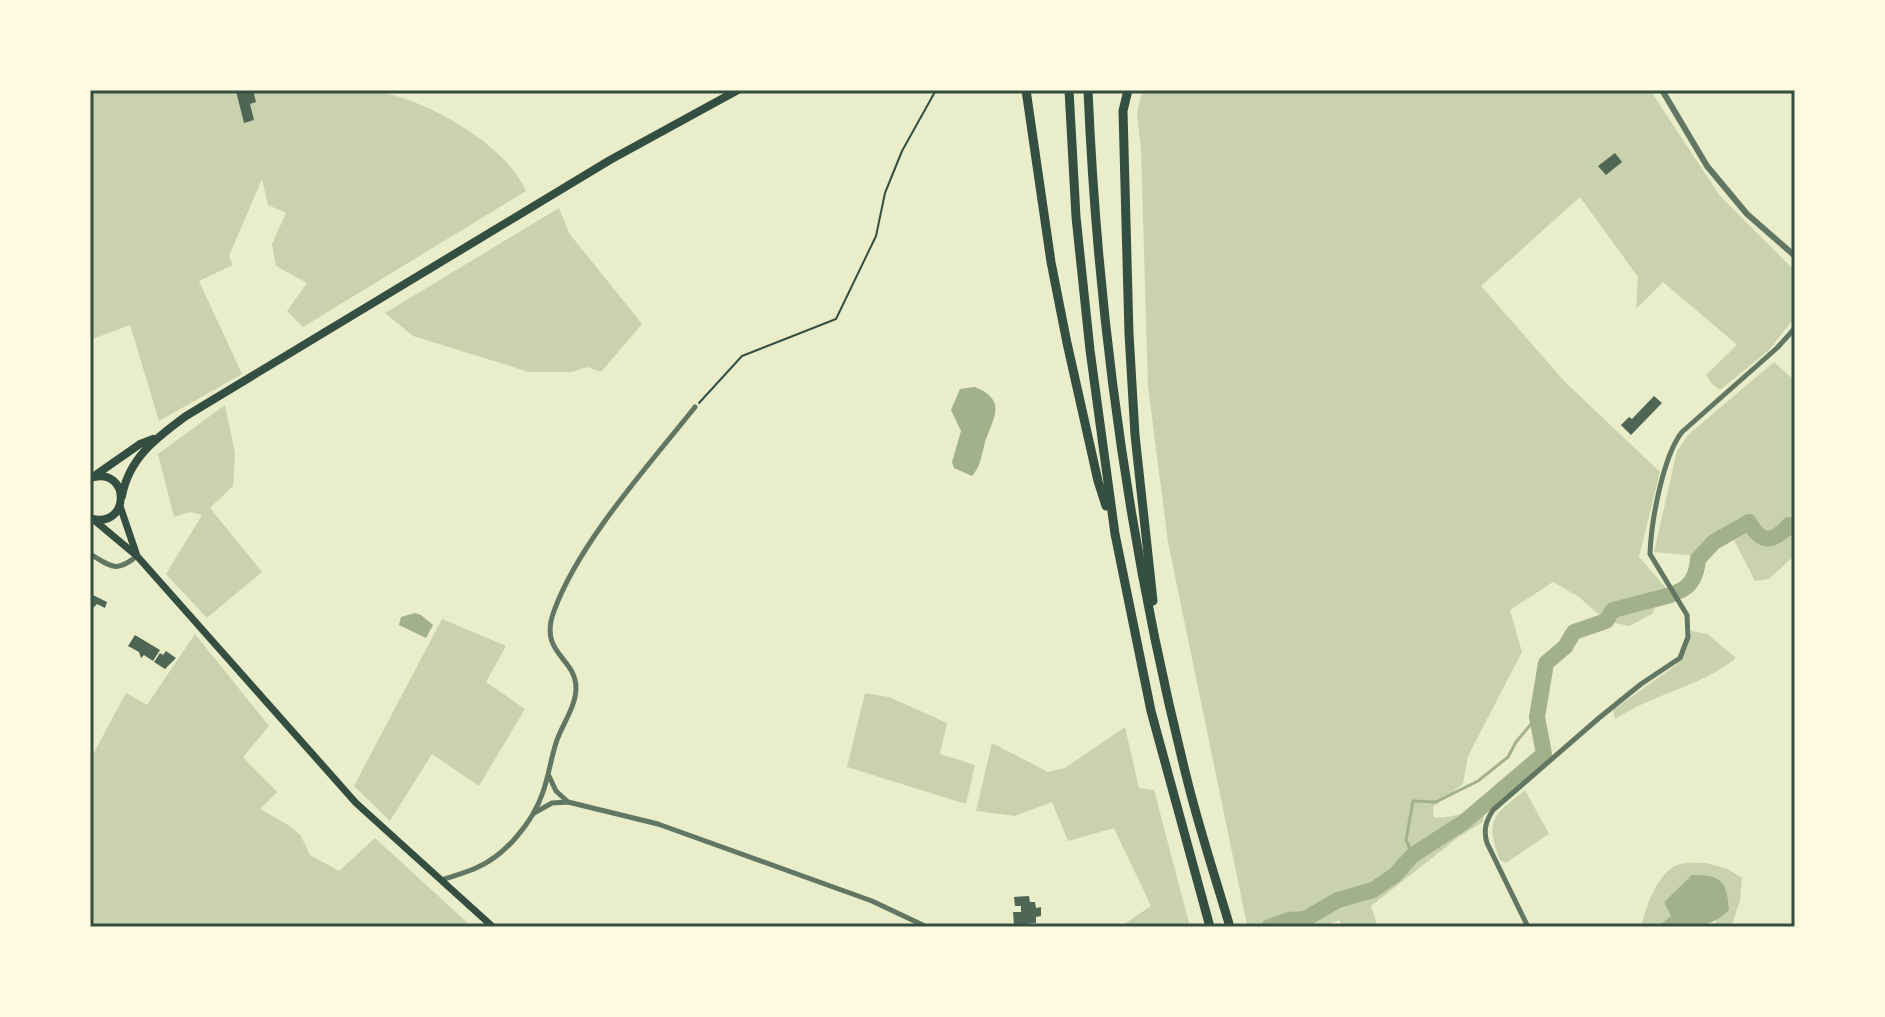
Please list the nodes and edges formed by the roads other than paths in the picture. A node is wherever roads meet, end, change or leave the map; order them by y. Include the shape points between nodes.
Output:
1 (738, 90) edge
2 (1026, 90) edge
3 (1069, 90) edge
4 (1088, 90) edge
5 (1128, 90) edge
6 (1662, 90) edge
7 (1795, 256) edge
8 (1795, 328) edge
9 (695, 407) road end
10 (157, 437) junction
11 (92, 477) edge
12 (121, 501) junction
13 (92, 519) edge
14 (1115, 534) junction
15 (90, 554) edge
16 (137, 556) junction
17 (1155, 635) junction
18 (549, 775) junction
19 (568, 802) junction
20 (534, 813) junction
21 (441, 880) junction
22 (493, 927) edge
23 (927, 927) edge
24 (1210, 927) edge
25 (1230, 927) edge
26 (1528, 927) edge

1 - 10 highway via 440,261
2 - 14 highway via 1067,343
3 - 14 highway via 1076,217
4 - 17 highway via 1099,277
5 - 17 highway via 1123,111 1129,334
6 - 7 street via 1707,166 1747,214
8 - 26 street via 1682,432 1666,459 1650,554 1687,615 1688,637 1680,658 1599,718 1487,820 1487,843
9 - 18 street via 598,533 554,609 550,639 576,688
10 - 11 highway
10 - 12 highway via 130,469
11 - 12 highway via 114,481
12 - 13 highway via 114,515
12 - 16 main road
13 - 16 main road
14 - 24 highway via 1151,711
15 - 16 street via 113,567 123,567
16 - 21 main road via 356,803
17 - 25 highway via 1190,790
18 - 19 street
18 - 20 street
19 - 20 street
19 - 23 street via 672,829 872,901
20 - 21 street via 490,861
21 - 22 main road

